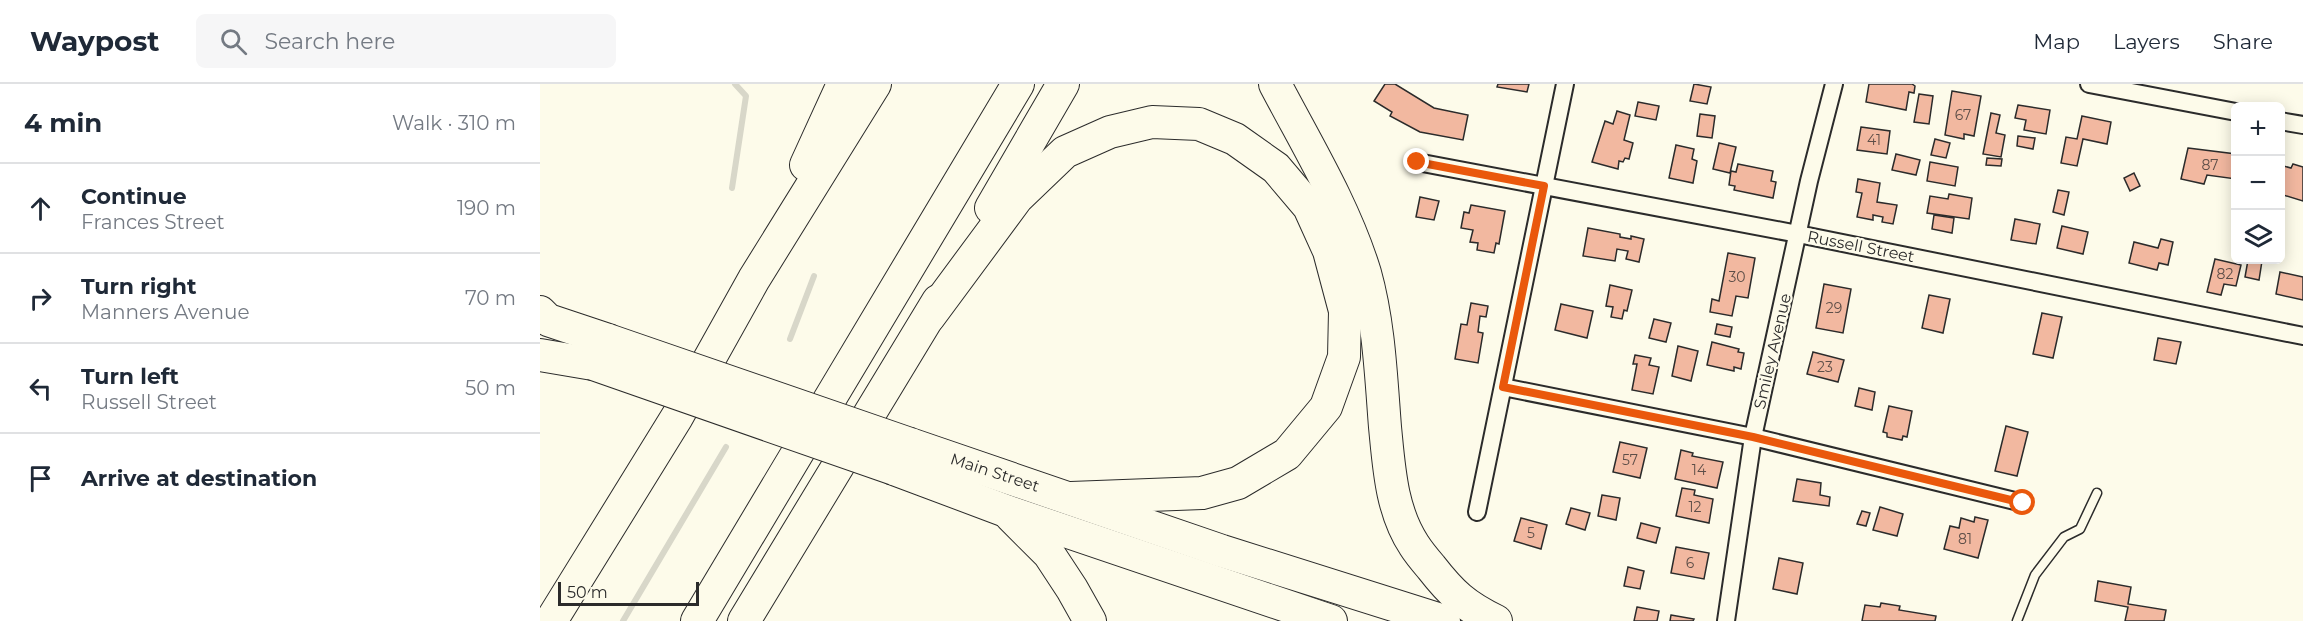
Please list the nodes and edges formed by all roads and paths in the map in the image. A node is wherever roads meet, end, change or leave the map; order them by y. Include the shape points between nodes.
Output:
1 (843, 84) edge
2 (875, 84) edge
3 (1018, 84) edge
4 (1063, 84) edge
5 (1275, 84) edge
6 (1565, 84) edge
7 (1834, 84) edge
8 (2089, 84) edge
9 (2231, 111) edge
10 (2285, 122) edge
11 (2303, 125) edge
12 (1417, 162) dead end
13 (1544, 186) junction
14 (1798, 234) junction
15 (754, 279) junction
16 (544, 316) edge
17 (929, 317) junction
18 (2303, 336) edge
19 (601, 352) junction
20 (540, 355) edge
21 (1503, 387) junction
22 (1753, 437) junction
23 (902, 457) junction
24 (2097, 493) dead end
25 (1071, 498) junction
26 (2023, 503) dead end
27 (1006, 511) junction
28 (1477, 512) dead end
29 (775, 570) junction
30 (551, 621) edge
31 (697, 621) edge
32 (744, 621) edge
33 (755, 621) edge
34 (1090, 621) edge
35 (1331, 621) edge
36 (1444, 621) edge
37 (1496, 621) edge
38 (1726, 621) edge
39 (2016, 621) edge

1 - 15 highway
2 - 15 highway
3 - 31 highway
4 - 17 highway
5 - 37 highway via 1339,208 1365,275 1378,352 1390,474 1403,522 1413,544 1447,588 1464,604
6 - 13 street
7 - 14 street, Smiley Avenue
8 - 9 street
10 - 11 street
12 - 13 street, Russell Street
13 - 14 street, Russell Street
13 - 21 street
14 - 18 street, Russell Street
14 - 22 street, Smiley Avenue
15 - 30 highway via 677,417
16 - 19 highway, Main Street
17 - 25 highway via 1017,198 1065,152 1110,132 1152,122 1199,124 1235,139 1276,168 1309,207 1329,251 1345,311 1344,357 1326,407 1287,454 1238,483 1202,494
17 - 29 highway
19 - 20 highway
19 - 23 highway, Main Street, bridge
21 - 22 street
21 - 28 street
22 - 26 street
22 - 38 street, Smiley Avenue
23 - 25 highway, Main Street
23 - 27 highway, Main Street
24 - 39 lane via 2080,530 2064,537 2036,575
25 - 36 highway, Main Street via 1222,551
27 - 34 highway via 1049,555
27 - 35 highway, Main Street
29 - 32 highway
29 - 33 highway

